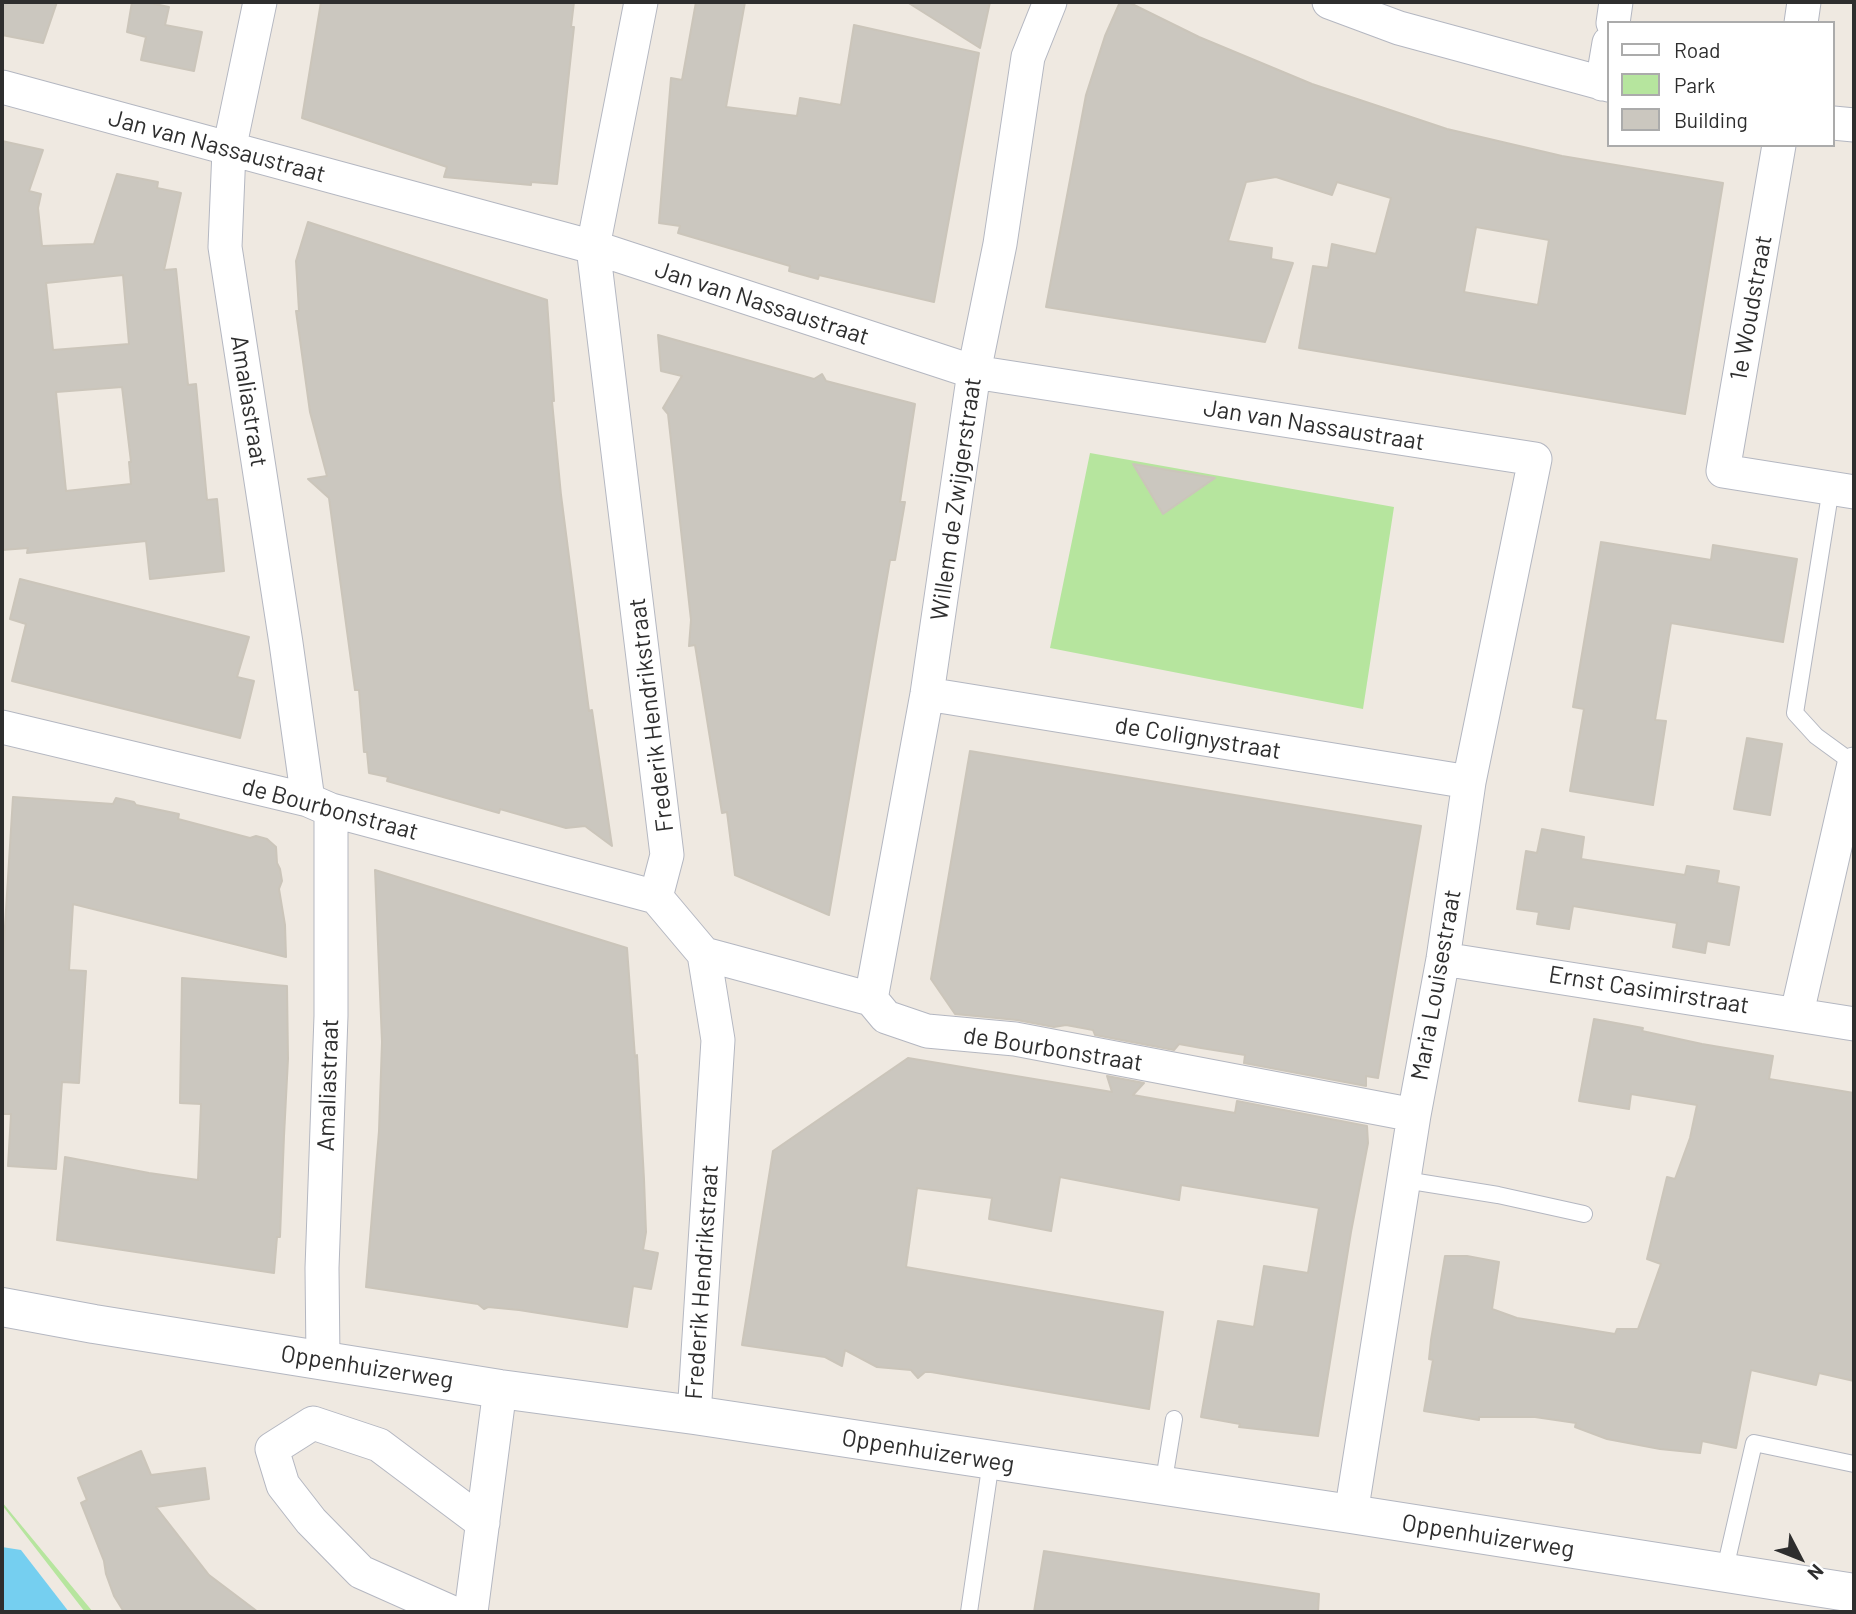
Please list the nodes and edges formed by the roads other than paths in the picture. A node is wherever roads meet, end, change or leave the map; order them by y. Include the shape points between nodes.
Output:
1 (260, 2) edge
2 (641, 2) edge
3 (1050, 2) edge
4 (1329, 2) edge
5 (1616, 2) edge
6 (1804, 2) edge
7 (1402, 15) edge
8 (1613, 21) edge
9 (1801, 21) edge
10 (1608, 57) edge
11 (1606, 84) edge
12 (2, 87) edge
13 (1835, 122) edge
14 (1854, 125) edge
15 (1779, 147) edge
16 (229, 150) junction
17 (593, 247) junction
18 (974, 372) junction
19 (1535, 459) joint
20 (1842, 490) edge
21 (927, 694) junction
22 (2, 727) edge
23 (1854, 764) edge
24 (1469, 782) junction
25 (320, 805) junction
26 (656, 897) junction
27 (704, 954) junction
28 (1443, 958) junction
29 (871, 999) junction
30 (1797, 1013) junction
31 (1854, 1024) edge
32 (1414, 1115) junction
33 (1405, 1180) junction
34 (1584, 1214) dead end
35 (2, 1307) edge
36 (323, 1359) junction
37 (500, 1389) junction
38 (694, 1415) junction
39 (1174, 1419) dead end
40 (991, 1461) junction
41 (1854, 1464) edge
42 (1163, 1486) junction
43 (1351, 1514) junction
44 (483, 1523) junction
45 (1724, 1573) junction
46 (1854, 1593) edge
47 (451, 1612) edge
48 (471, 1612) edge
49 (968, 1612) edge

1 - 16 street, Amaliastraat
2 - 17 street, Frederik Hendrikstraat
3 - 18 street, Willem de Zwijgerstraat via 1028,57 1000,244
4 - 7 street
5 - 8 street
6 - 9 street
7 - 11 street
10 - 11 street
12 - 16 street, Jan van Nassaustraat
13 - 14 street
15 - 20 street, 1e Woudstraat via 1723,471
16 - 17 street, Jan van Nassaustraat
16 - 25 street, Amaliastraat via 225,247 286,643
17 - 18 street, Jan van Nassaustraat
17 - 26 street, Frederik Hendrikstraat via 667,855
18 - 19 street, Jan van Nassaustraat
18 - 21 street, Willem de Zwijgerstraat
19 - 24 street, Maria Louisestraat
20 - 23 lane via 1795,713 1816,736
21 - 24 street, de Colignystraat
21 - 29 street, Willem de Zwijgerstraat
22 - 25 street, de Bourbonstraat
23 - 30 street
24 - 28 street, Maria Louisestraat
25 - 26 street, de Bourbonstraat
25 - 36 street, Amaliastraat via 331,1016 321,1268
26 - 27 street
27 - 29 street, de Bourbonstraat
27 - 38 street, Frederik Hendrikstraat via 718,1040
28 - 30 street, Ernst Casimirstraat
28 - 32 street, Maria Louisestraat
29 - 32 street, de Bourbonstraat via 886,1017 927,1031 1016,1039
30 - 31 street, Ernst Casimirstraat
32 - 33 street, Maria Louisestraat
33 - 34 lane
33 - 43 street, Maria Louisestraat
35 - 36 main road, Oppenhuizerweg
36 - 37 main road, Oppenhuizerweg
37 - 38 main road, Oppenhuizerweg
37 - 44 street
38 - 40 main road, Oppenhuizerweg
39 - 42 lane
40 - 42 main road, Oppenhuizerweg
40 - 49 lane
41 - 45 lane via 1754,1443
42 - 43 main road, Oppenhuizerweg
43 - 45 main road, Oppenhuizerweg
44 - 47 street via 379,1445 313,1423 272,1449 283,1485 361,1572
44 - 48 street
45 - 46 main road, Oppenhuizerweg

